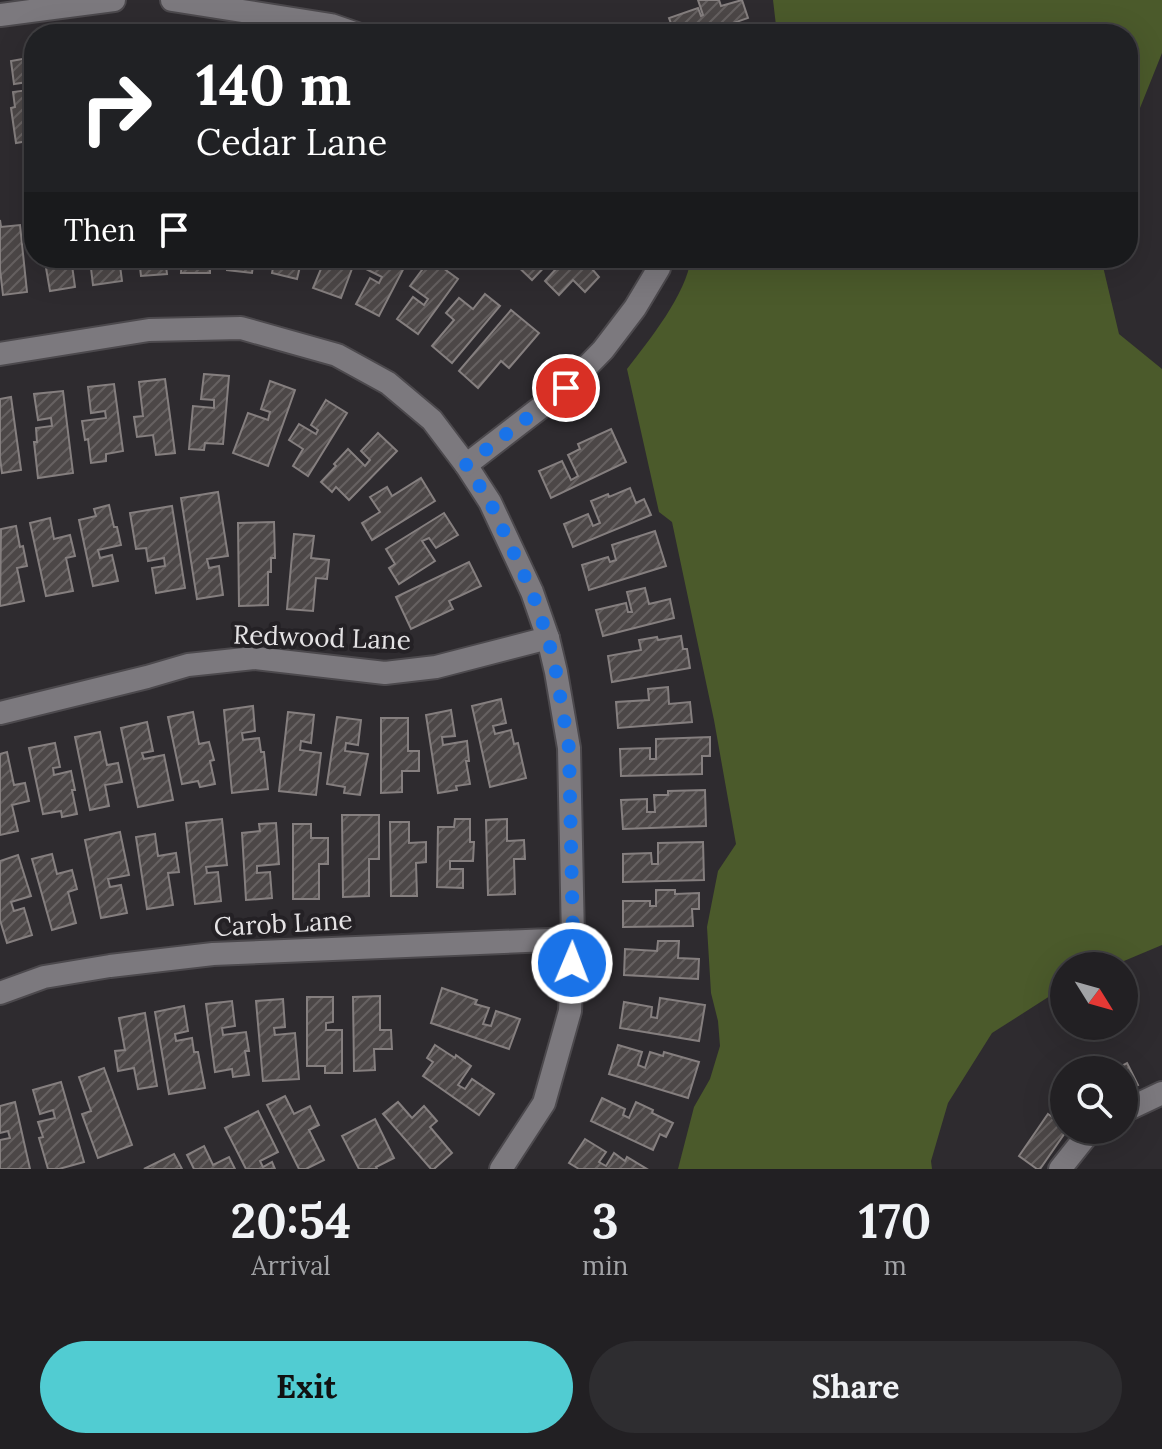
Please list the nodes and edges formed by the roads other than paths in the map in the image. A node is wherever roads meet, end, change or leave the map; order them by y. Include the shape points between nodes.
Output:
1 (114, 0) edge
2 (172, 0) edge
3 (0, 15) edge
4 (325, 24) edge
5 (659, 268) edge
6 (0, 354) edge
7 (466, 465) junction
8 (548, 638) junction
9 (0, 713) edge
10 (573, 939) junction
11 (0, 993) edge
12 (1162, 1093) edge
13 (1138, 1104) edge
14 (1080, 1144) edge
15 (501, 1169) edge
16 (1060, 1169) edge

1 - 3 street
2 - 4 street
5 - 7 street via 603,350 566,388
6 - 7 street via 149,330 241,328 337,355 388,383 432,420
7 - 8 street via 497,516
8 - 9 street, Redwood Lane via 436,667 385,673 254,658 188,665
8 - 10 street via 569,748
10 - 11 street, Carob Lane via 213,954 55,975
10 - 15 street via 570,1011 544,1103
12 - 13 street
14 - 16 street

